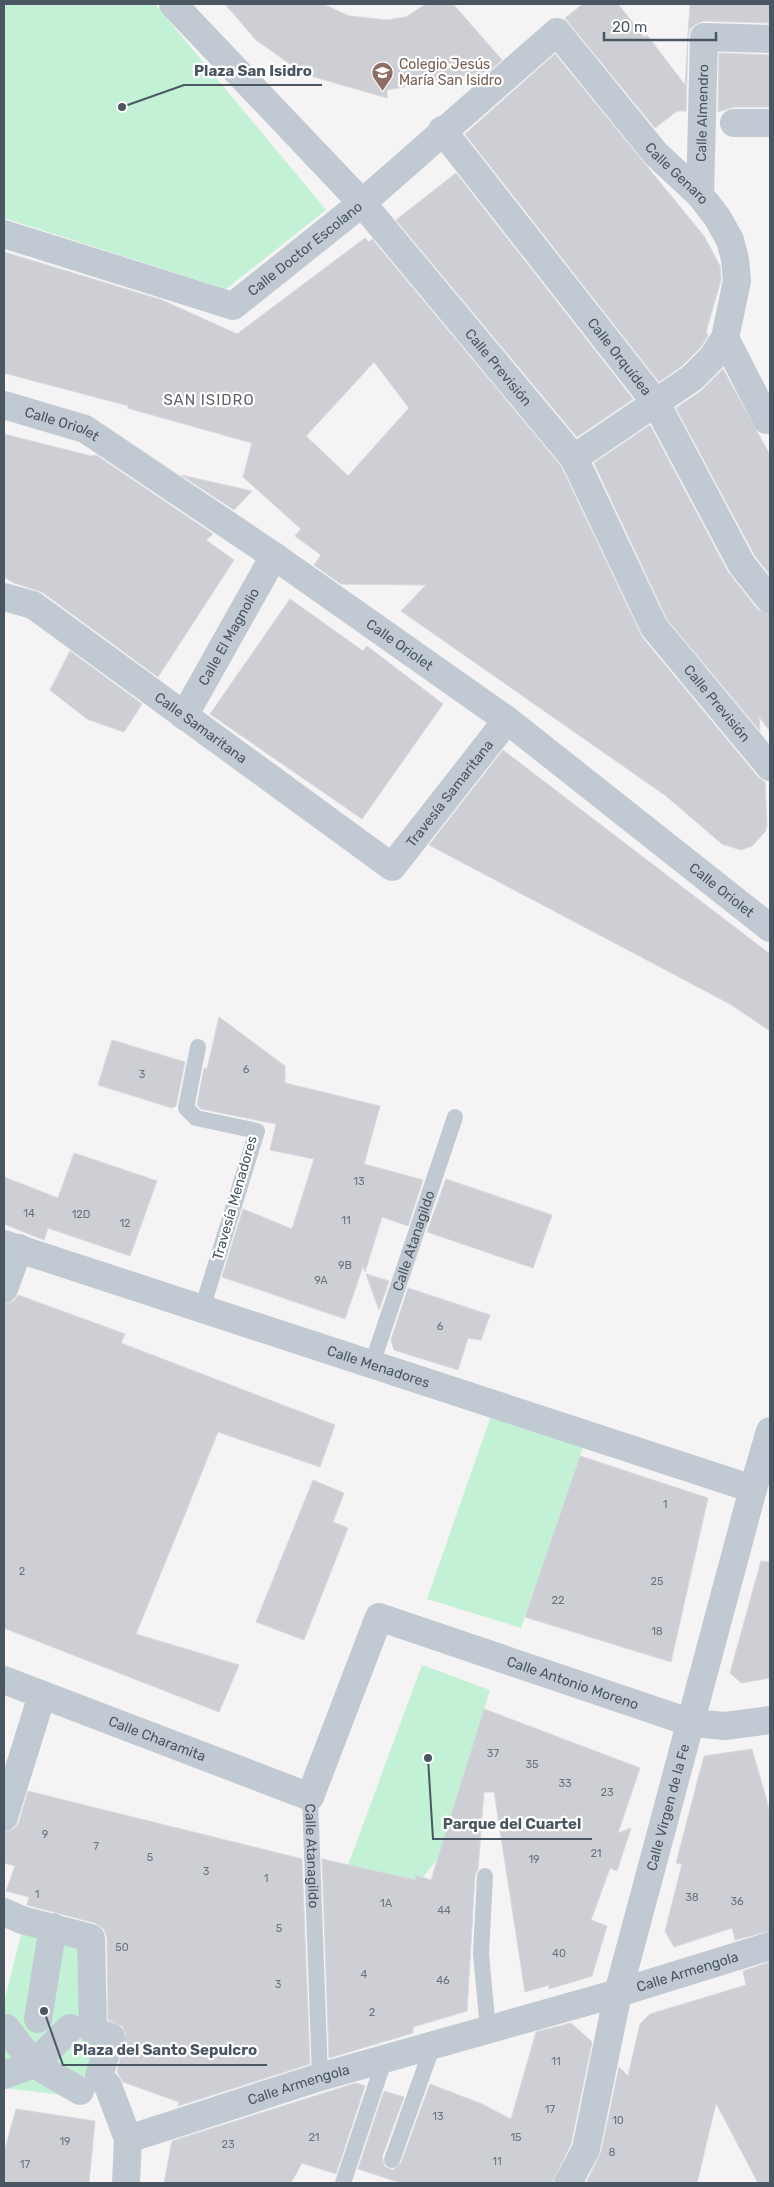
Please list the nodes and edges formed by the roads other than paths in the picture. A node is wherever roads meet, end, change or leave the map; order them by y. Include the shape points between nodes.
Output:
1 (173, 4) edge
2 (557, 32) joint
3 (770, 40) edge
4 (734, 123) dead end
5 (770, 124) edge
6 (442, 130) junction
7 (700, 194) junction
8 (362, 203) junction
9 (4, 234) edge
10 (725, 338) junction
11 (656, 403) junction
12 (4, 405) edge
13 (770, 420) edge
14 (574, 458) junction
15 (274, 556) junction
16 (4, 597) edge
17 (770, 600) edge
18 (184, 716) junction
19 (506, 720) junction
20 (770, 768) edge
21 (392, 867) joint
22 (770, 928) edge
23 (198, 1047) dead end
24 (455, 1117) dead end
25 (11, 1246) edge
26 (4, 1289) edge
27 (202, 1309) junction
28 (372, 1364) junction
29 (770, 1431) edge
30 (752, 1489) junction
31 (379, 1617) joint
32 (4, 1680) edge
33 (42, 1695) junction
34 (770, 1720) edge
35 (692, 1723) junction
36 (8, 1782) edge
37 (310, 1798) junction
38 (4, 1817) edge
39 (485, 1876) dead end
40 (15, 1916) edge
41 (53, 1928) junction
42 (770, 1946) edge
43 (47, 1972) junction
44 (618, 1993) junction
45 (39, 2015) junction
46 (71, 2018) dead end
47 (488, 2029) junction
48 (433, 2045) junction
49 (385, 2058) junction
50 (34, 2064) junction
51 (4, 2075) edge
52 (320, 2077) junction
53 (128, 2139) junction
54 (392, 2160) dead end
55 (126, 2183) edge
56 (343, 2183) edge
57 (568, 2183) edge

1 - 8 street, Calle Previsión
2 - 6 street, Calle Doctor Escolano
2 - 7 street, Calle Genaro via 656,154
3 - 7 street, Calle Almendro via 704,37
4 - 5 street
6 - 8 street, Calle Doctor Escolano
6 - 11 street, Calle Orquídea
7 - 10 street, Calle Genaro via 730,240 735,259 736,281
8 - 9 street, Calle Doctor Escolano via 233,306
8 - 14 street, Calle Previsión
10 - 11 street via 712,358 692,378
10 - 13 street via 767,420
11 - 14 street
11 - 17 street, Calle Orquídea via 742,565
12 - 15 street, Calle Oriolet via 85,429
14 - 20 street, Calle Previsión via 654,627
15 - 18 street, Calle El Magnolio
15 - 19 street, Calle Oriolet
16 - 18 street, Calle Samaritana via 33,606
18 - 21 street, Calle Samaritana
19 - 21 street, Travesía Samaritana
19 - 22 street, Calle Oriolet
23 - 27 lane, Travesía Menadores via 186,1108 196,1118 257,1131
24 - 28 lane, Calle Atanagildo
25 - 26 street
25 - 27 street, Calle Menadores
27 - 28 street, Calle Menadores
28 - 30 street, Calle Menadores
29 - 30 street, Calle Virgen de la Fe
30 - 35 street, Calle Virgen de la Fe
31 - 35 street, Calle Antonio Moreno
31 - 37 street, Calle Atanagildo
32 - 33 street, Calle Charamita
33 - 36 street
33 - 37 street, Calle Charamita
34 - 35 street, Calle Antonio Moreno via 726,1726
35 - 44 street, Calle Virgen de la Fe
36 - 38 street
37 - 52 lane, Calle Atanagildo
39 - 47 lane via 481,1954
40 - 41 street
40 - 43 street
41 - 43 street
41 - 53 street via 91,1938 93,2031 111,2037 99,2076 108,2086
42 - 44 street, Calle Armengola
43 - 45 street
44 - 47 street, Calle Armengola
44 - 57 street, Calle Virgen de la Fe via 586,2150
45 - 46 street
45 - 50 street
45 - 50 street via 7,2023
47 - 48 street, Calle Armengola
48 - 49 street, Calle Armengola
48 - 54 lane
49 - 52 street, Calle Armengola
49 - 56 lane
50 - 50 street via 72,2086 70,2028
50 - 51 street
52 - 53 street, Calle Armengola
53 - 55 street

